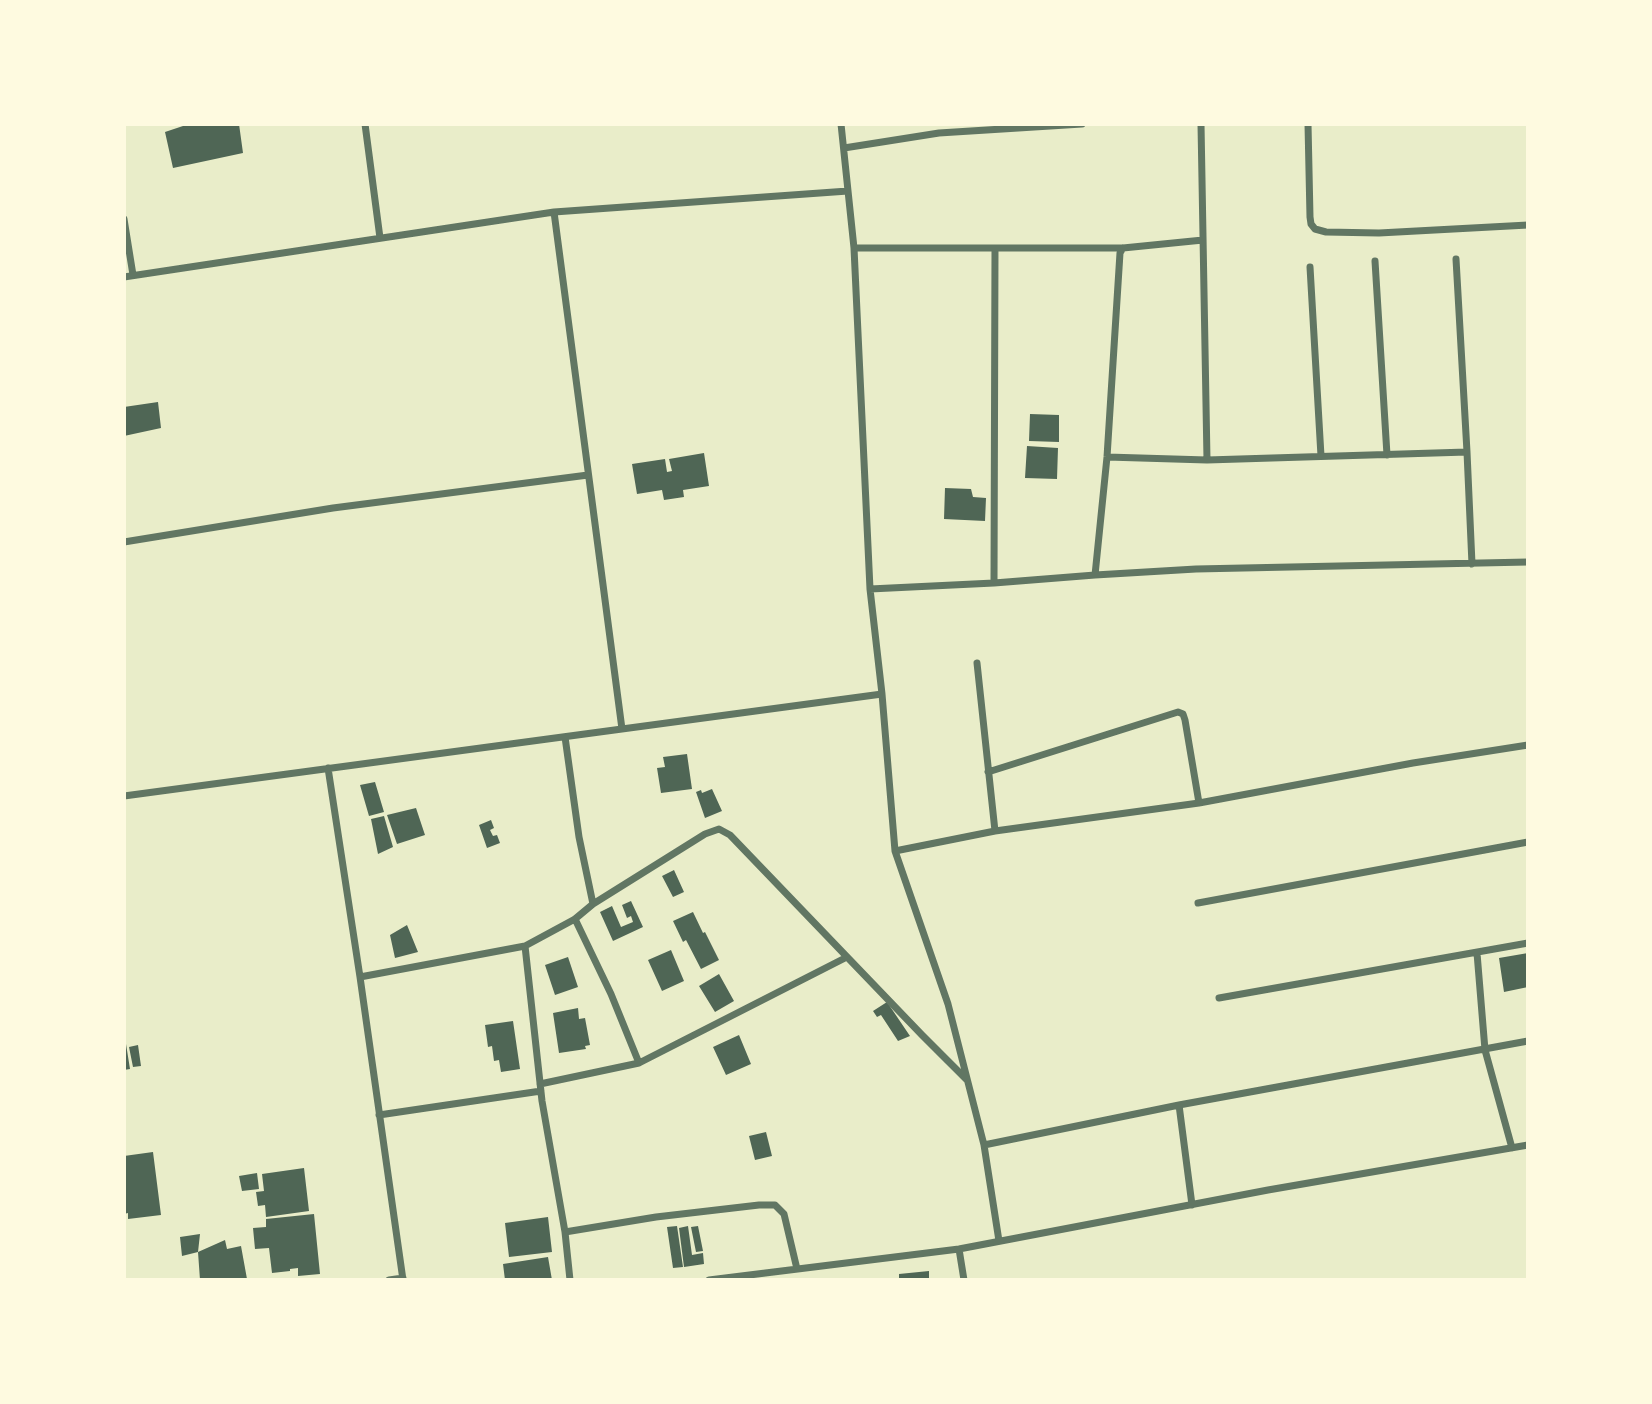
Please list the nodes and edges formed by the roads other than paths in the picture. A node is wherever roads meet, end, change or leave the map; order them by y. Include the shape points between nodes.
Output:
1 (365, 124) edge
2 (841, 124) edge
3 (939, 124) edge
4 (1082, 124) edge
5 (1201, 124) edge
6 (1308, 124) edge
7 (1046, 125) edge
8 (939, 133) junction
9 (844, 148) junction
10 (848, 191) junction
11 (554, 212) junction
12 (124, 219) edge
13 (1528, 225) edge
14 (380, 238) junction
15 (1203, 240) junction
16 (854, 248) junction
17 (995, 248) junction
18 (1123, 248) junction
19 (1456, 259) dead end
20 (1375, 261) dead end
21 (1310, 267) dead end
22 (129, 276) edge
23 (1468, 452) junction
24 (1387, 455) junction
25 (1321, 456) junction
26 (1107, 457) junction
27 (1207, 460) junction
28 (588, 475) junction
29 (124, 542) edge
30 (1528, 562) edge
31 (1472, 564) junction
32 (1095, 575) junction
33 (994, 583) junction
34 (870, 589) junction
35 (977, 663) dead end
36 (882, 694) junction
37 (622, 729) junction
38 (565, 737) junction
39 (1528, 745) edge
40 (328, 768) junction
41 (988, 772) junction
42 (124, 796) edge
43 (1199, 803) junction
44 (995, 831) junction
45 (1528, 842) edge
46 (895, 852) junction
47 (1199, 903) dead end
48 (593, 904) junction
49 (575, 919) junction
50 (1528, 943) edge
51 (525, 946) junction
52 (1477, 953) junction
53 (847, 957) junction
54 (360, 978) junction
55 (1219, 998) dead end
56 (1528, 1041) edge
57 (1485, 1050) junction
58 (639, 1063) junction
59 (967, 1080) junction
60 (541, 1087) junction
61 (1179, 1105) junction
62 (379, 1115) junction
63 (1528, 1144) edge
64 (984, 1145) junction
65 (1511, 1148) junction
66 (1192, 1205) junction
67 (565, 1232) junction
68 (999, 1241) junction
69 (959, 1249) junction
70 (797, 1269) junction
71 (403, 1279) edge
72 (389, 1280) edge
73 (570, 1280) edge
74 (709, 1280) edge
75 (964, 1280) edge

1 - 14 street
2 - 9 street
3 - 8 street
4 - 7 street
5 - 15 street
6 - 13 street via 1310,217 1315,229 1379,233
7 - 8 street
8 - 9 street
9 - 10 street
10 - 11 street
10 - 16 street
11 - 14 street
11 - 28 street
12 - 22 street
14 - 22 street
15 - 18 street
15 - 27 street
16 - 17 street
16 - 34 street
17 - 18 street
17 - 33 street
18 - 26 street
19 - 23 street
20 - 24 street
21 - 25 street
23 - 24 street
23 - 31 street
24 - 25 street
25 - 27 street
26 - 27 street
26 - 32 street
28 - 29 street via 333,508
28 - 37 street
30 - 31 street
31 - 32 street
32 - 33 street
33 - 34 street
34 - 36 street
35 - 41 street
36 - 37 street
36 - 46 street
37 - 38 street
38 - 40 street
38 - 48 street
39 - 43 street
40 - 42 street
40 - 54 street
41 - 43 street via 1178,712 1185,720
41 - 44 street
43 - 44 street
44 - 46 street
45 - 47 street
46 - 59 street via 948,1004
48 - 49 street
48 - 53 street via 705,834 719,830 730,835
49 - 51 street
49 - 58 street
50 - 52 street
51 - 54 street
51 - 60 street
52 - 55 street
52 - 57 street
53 - 58 street
53 - 59 street
54 - 62 street
56 - 57 street
57 - 61 street
57 - 65 street
58 - 60 street
59 - 64 street
60 - 62 street
60 - 67 street
61 - 64 street
61 - 66 street
62 - 71 street
63 - 65 street
64 - 68 street
65 - 66 street
66 - 68 street
67 - 70 street via 775,1205 784,1214
67 - 73 street
68 - 69 street
69 - 70 street
69 - 75 street
70 - 74 street
71 - 72 street

